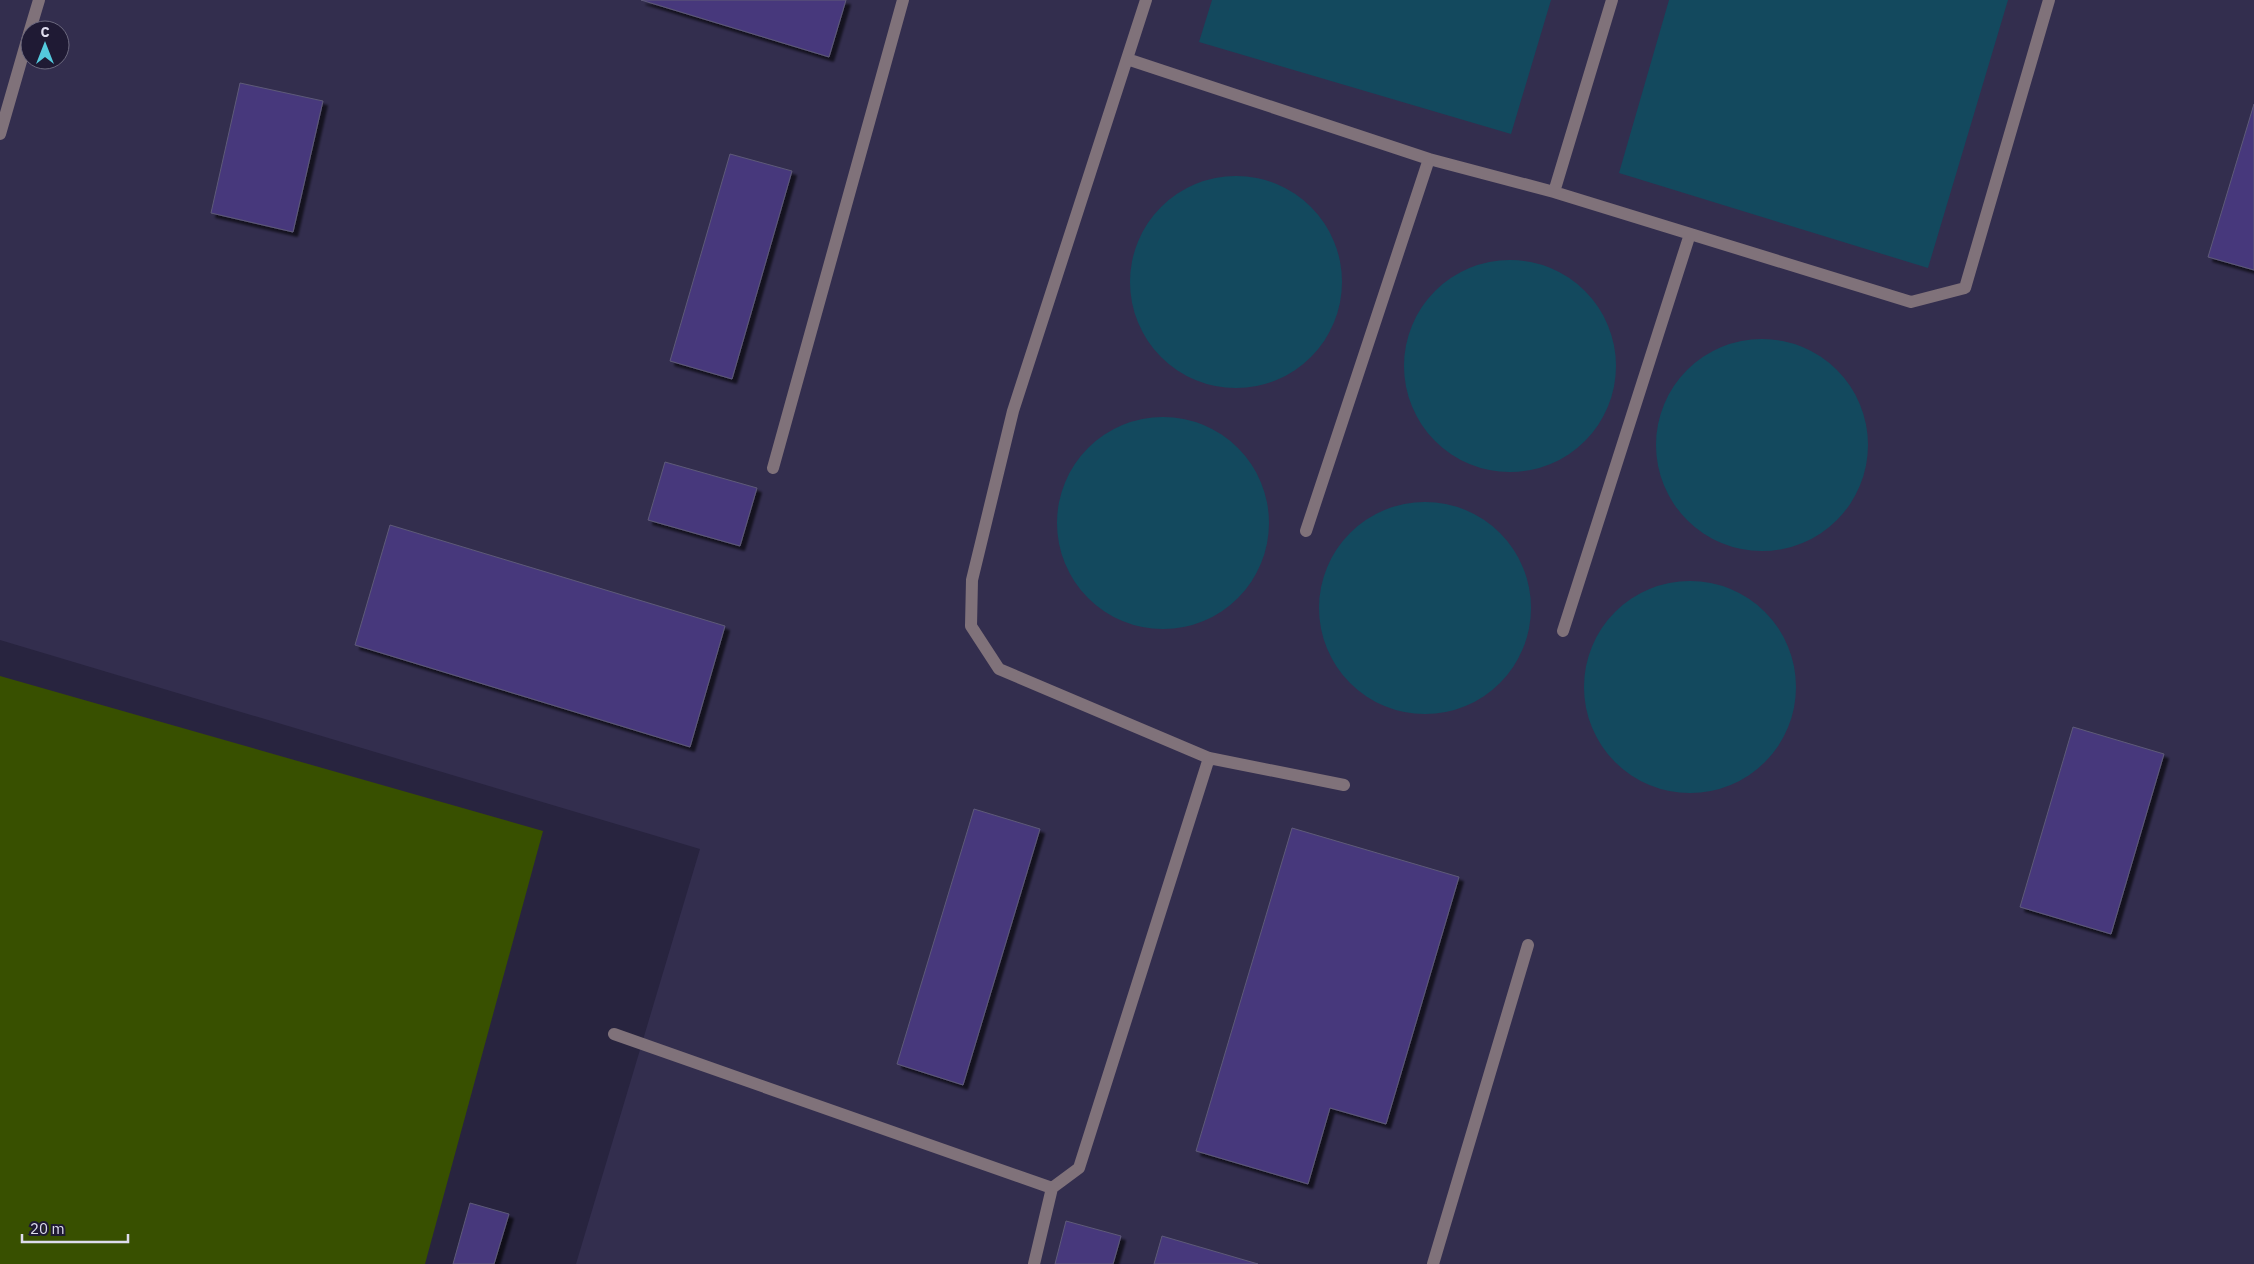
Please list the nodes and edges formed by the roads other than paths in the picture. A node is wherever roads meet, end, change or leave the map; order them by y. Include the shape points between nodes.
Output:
1 (39, 0) edge
2 (903, 0) edge
3 (1146, 0) edge
4 (1612, 0) edge
5 (2049, 0) edge
6 (33, 20) edge
7 (1127, 59) junction
8 (20, 65) edge
9 (0, 134) edge
10 (1429, 159) junction
11 (1554, 192) junction
12 (1690, 234) junction
13 (773, 468) dead end
14 (1306, 531) dead end
15 (1564, 631) dead end
16 (1209, 758) junction
17 (1344, 785) dead end
18 (1528, 945) dead end
19 (614, 1034) dead end
20 (1052, 1188) junction
21 (1034, 1264) edge
22 (1433, 1264) edge

1 - 6 lane
2 - 13 lane
3 - 7 lane
4 - 11 lane
5 - 12 lane via 1965,288 1911,302
7 - 10 lane
7 - 16 lane via 1013,411 972,580 971,626 999,669
8 - 9 lane
10 - 11 lane
10 - 14 lane
11 - 12 lane
12 - 15 lane
16 - 17 lane
16 - 20 lane via 1079,1168
18 - 22 lane
19 - 20 lane
20 - 21 lane

